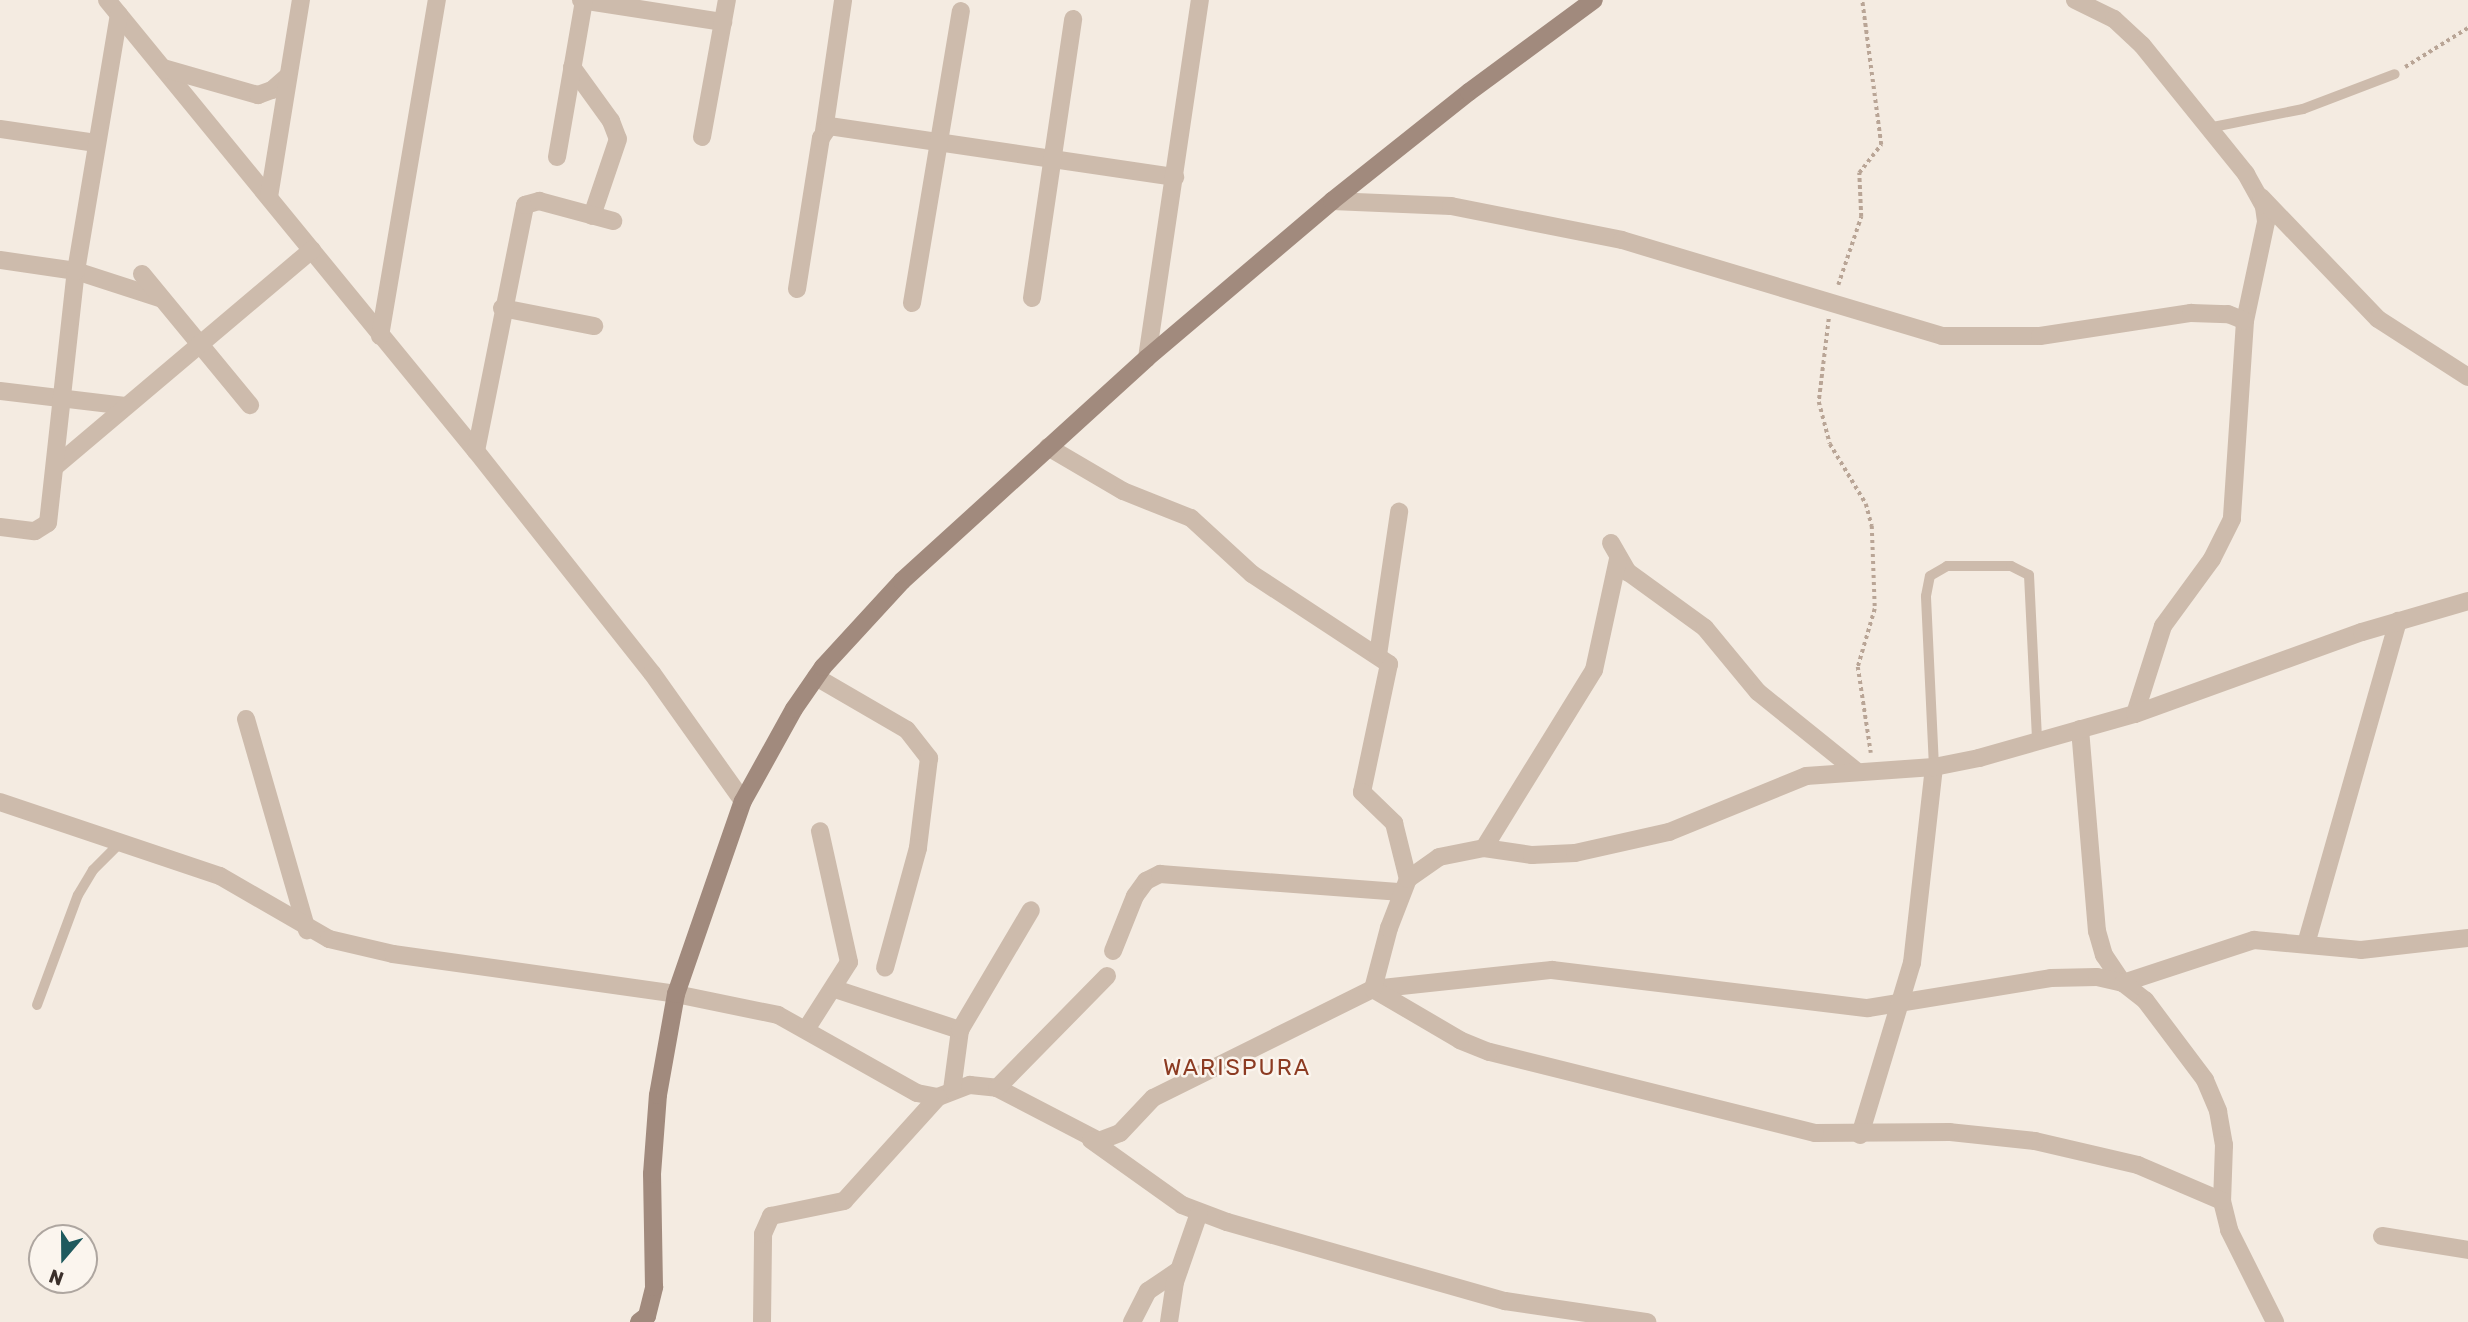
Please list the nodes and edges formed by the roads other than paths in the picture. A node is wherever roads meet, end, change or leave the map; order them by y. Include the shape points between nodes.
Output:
1 (107, 0) edge
2 (302, 0) edge
3 (437, 0) edge
4 (583, 0) edge
5 (727, 0) edge
6 (843, 0) edge
7 (1200, 0) edge
8 (1594, 0) edge
9 (2075, 0) edge
10 (961, 11) dead end
11 (119, 15) junction
12 (1073, 19) dead end
13 (723, 22) junction
14 (572, 67) junction
15 (163, 68) junction
16 (2395, 74) road end
17 (287, 77) junction
18 (2208, 128) junction
19 (0, 129) edge
20 (824, 131) junction
21 (702, 137) dead end
22 (939, 140) junction
23 (96, 143) junction
24 (556, 157) dead end
25 (1052, 158) junction
26 (1175, 177) junction
27 (2257, 192) junction
28 (269, 197) junction
29 (1332, 201) junction
30 (592, 216) junction
31 (613, 221) dead end
32 (312, 250) junction
33 (0, 260) edge
34 (76, 271) junction
35 (142, 274) dead end
36 (797, 289) dead end
37 (1032, 298) dead end
38 (162, 299) junction
39 (912, 303) dead end
40 (502, 309) junction
41 (2245, 321) junction
42 (594, 326) dead end
43 (380, 336) junction
44 (200, 344) junction
45 (1147, 358) junction
46 (2468, 377) edge
47 (0, 391) edge
48 (60, 399) junction
49 (250, 405) dead end
50 (125, 406) junction
51 (1048, 447) junction
52 (476, 451) junction
53 (56, 466) junction
54 (1399, 512) dead end
55 (0, 527) edge
56 (2468, 601) edge
57 (2398, 621) junction
58 (1378, 655) junction
59 (816, 677) junction
60 (2134, 714) junction
61 (246, 719) dead end
62 (2080, 729) junction
63 (2037, 741) junction
64 (1934, 767) junction
65 (1855, 770) junction
66 (743, 801) junction
67 (0, 802) edge
68 (820, 831) dead end
69 (120, 843) junction
70 (1484, 848) junction
71 (1405, 886) junction
72 (1031, 910) dead end
73 (307, 930) junction
74 (2468, 938) edge
75 (2306, 944) junction
76 (1113, 951) dead end
77 (885, 968) dead end
78 (1107, 976) dead end
79 (2123, 983) junction
80 (835, 989) junction
81 (1373, 989) junction
82 (676, 994) junction
83 (1901, 1004) junction
84 (37, 1005) dead end
85 (807, 1028) junction
86 (960, 1030) junction
87 (997, 1088) junction
88 (945, 1093) junction
89 (1860, 1135) junction
90 (1088, 1138) junction
91 (2222, 1201) junction
92 (1199, 1213) junction
93 (2382, 1236) dead end
94 (2468, 1250) edge
95 (1179, 1270) junction
96 (639, 1322) edge
97 (762, 1322) edge
98 (1132, 1322) edge
99 (1168, 1322) edge
100 (1647, 1322) edge
101 (2275, 1322) edge

1 - 11 street
2 - 17 street
3 - 43 street
4 - 13 street
4 - 14 street
5 - 13 street
6 - 20 street
7 - 26 street
8 - 29 street
9 - 18 street via 2129,31
10 - 22 street
11 - 15 street
11 - 23 street
12 - 25 street
13 - 21 street
14 - 24 street
14 - 30 street via 611,121 618,139
15 - 17 street via 258,95
15 - 28 street
16 - 18 lane via 2294,112
17 - 28 street
18 - 27 street
19 - 23 street
20 - 22 street via 836,125
20 - 36 street
22 - 25 street
22 - 39 street
23 - 34 street
25 - 26 street
25 - 37 street
26 - 45 street
27 - 41 street via 2264,207 2265,241
27 - 46 street via 2378,319
28 - 32 street
29 - 41 street via 1451,206 1653,248 1942,336 2040,336 2191,313 2228,314
29 - 45 street
30 - 31 street
30 - 40 street via 539,201 525,205
32 - 43 street
32 - 44 street
33 - 34 street
34 - 38 street
34 - 48 street
35 - 38 street
38 - 44 street
40 - 42 street
40 - 52 street
41 - 60 street via 2232,519 2212,559 2163,626
43 - 52 street
44 - 49 street
44 - 50 street
45 - 51 street
47 - 48 street
48 - 50 street
48 - 53 street
50 - 53 street
51 - 58 street via 1123,491 1191,518 1252,574
51 - 59 street via 902,581
52 - 66 street via 652,673
53 - 55 street via 43,529
54 - 58 street
56 - 57 street
57 - 60 street
57 - 75 street
58 - 71 street via 1389,664 1390,674 1362,792 1394,822
59 - 66 street
59 - 77 street via 906,730 929,758 918,848
60 - 62 street
61 - 73 street
62 - 63 street
62 - 79 street via 2097,931 2104,955
63 - 64 street
63 - 64 lane via 2029,575 2011,566 1947,566 1930,576 1926,596
64 - 65 street
64 - 83 street via 1914,950
65 - 70 street via 1806,776 1669,832 1575,853 1532,855
65 - 70 street via 1758,692 1704,628 1640,583 1615,551 1594,670
66 - 82 street
67 - 69 street
68 - 80 street via 848,949 849,961
69 - 73 street via 220,876
69 - 84 lane via 93,870 78,895
70 - 71 street via 1439,857
71 - 76 street via 1160,874 1146,881 1135,896
71 - 81 street
72 - 86 street
73 - 82 street via 393,954
74 - 75 street via 2380,950
75 - 79 street via 2254,940
78 - 87 street
79 - 83 street via 2097,977 2051,978
79 - 91 street via 2145,1000 2205,1080 2218,1111 2224,1145
80 - 85 street
80 - 86 street
81 - 83 street via 1552,970 1852,1007
81 - 89 street via 1489,1052 1815,1133
81 - 90 street via 1153,1098 1108,1140
82 - 85 street via 770,1013
82 - 96 street via 658,1095 652,1174 654,1287 647,1316
83 - 89 street
85 - 88 street via 843,1054 909,1088
86 - 88 street
87 - 88 street via 970,1085
87 - 90 street
88 - 97 street via 844,1200 771,1216 763,1234
89 - 91 street via 1950,1132 2035,1141 2137,1165
90 - 92 street
91 - 101 street via 2229,1230
92 - 95 street
92 - 100 street via 1505,1301
93 - 94 street
95 - 98 street via 1148,1291
95 - 99 street

